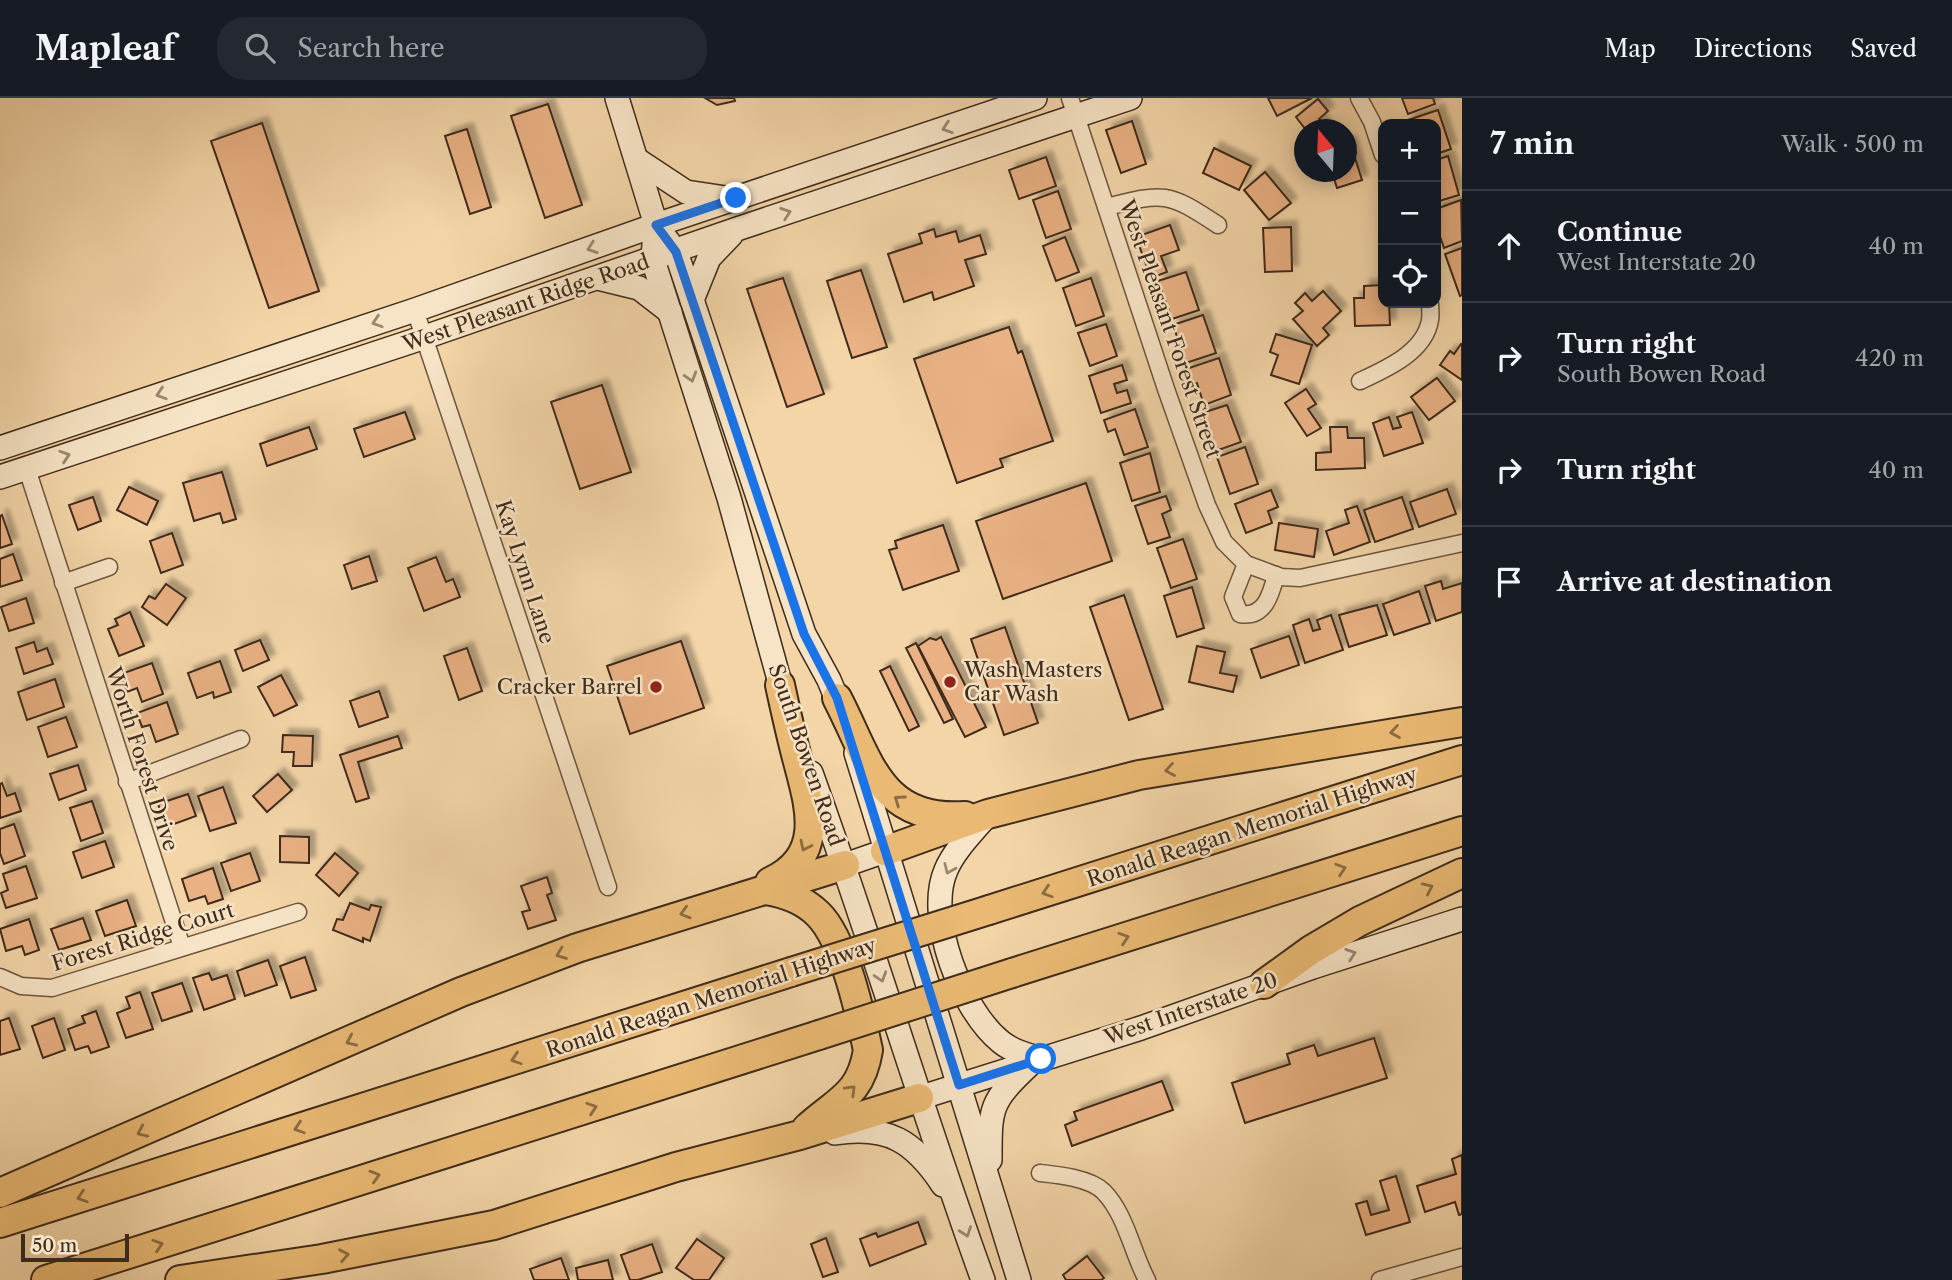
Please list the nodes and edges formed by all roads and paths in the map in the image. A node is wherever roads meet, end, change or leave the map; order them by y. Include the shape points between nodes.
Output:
1 (617, 98) edge
2 (1035, 98) edge
3 (1130, 98) edge
4 (1359, 98) edge
5 (1073, 107) edge
6 (919, 138) junction
7 (1378, 140) edge
8 (636, 159) junction
9 (845, 193) junction
10 (736, 198) junction
11 (1107, 207) junction
12 (656, 225) junction
13 (1218, 225) dead end
14 (737, 229) junction
15 (676, 252) junction
16 (653, 260) junction
17 (597, 278) junction
18 (692, 300) junction
19 (1430, 308) edge
20 (415, 310) junction
21 (670, 312) junction
22 (425, 337) junction
23 (1360, 381) dead end
24 (0, 448) edge
25 (27, 468) junction
26 (0, 477) edge
27 (759, 499) junction
28 (733, 513) junction
29 (1462, 543) edge
30 (1246, 564) junction
31 (109, 567) dead end
32 (1276, 575) junction
33 (62, 583) junction
34 (780, 685) junction
35 (837, 698) junction
36 (1462, 722) edge
37 (241, 739) dead end
38 (1462, 760) edge
39 (127, 782) junction
40 (988, 814) junction
41 (1462, 831) edge
42 (885, 851) junction
43 (845, 865) junction
44 (1462, 873) edge
45 (608, 887) dead end
46 (765, 890) junction
47 (729, 900) junction
48 (298, 912) dead end
49 (1462, 919) edge
50 (183, 947) junction
51 (0, 977) edge
52 (1264, 984) junction
53 (1037, 1060) junction
54 (959, 1085) junction
55 (919, 1098) junction
56 (800, 1135) junction
57 (1040, 1173) dead end
58 (990, 1181) junction
59 (0, 1193) edge
60 (955, 1203) junction
61 (0, 1223) edge
62 (1462, 1257) edge
63 (46, 1280) edge
64 (180, 1280) edge
65 (983, 1280) edge
66 (1019, 1280) edge
67 (1147, 1280) edge
68 (1380, 1280) edge

1 - 8 main road, South Bowen Road
2 -> 6 main road, West Pleasant Ridge Road
3 - 5 main road, West Pleasant Ridge Road
4 - 7 street
5 - 9 main road, West Pleasant Ridge Road
5 - 11 street, West Pleasant Forest Street
6 - 9 main road via 913,154 859,175
6 - 10 main road, West Pleasant Ridge Road
8 - 10 main road via 688,193
8 - 12 main road, South Bowen Road
14 -> 9 main road, West Pleasant Ridge Road
10 - 12 main road, West Pleasant Ridge Road
11 - 13 street via 1149,195 1171,197
11 - 30 street, West Pleasant Forest Street via 1207,505 1224,542
12 - 15 main road, South Bowen Road
12 - 16 main road, South Bowen Road
12 -> 20 main road, West Pleasant Ridge Road
14 - 15 main road, West Pleasant Ridge Road
14 - 18 main road via 709,258
15 - 16 main road, West Pleasant Ridge Road
15 - 18 main road, South Bowen Road
16 - 17 main road, West Pleasant Ridge Road
16 - 21 main road, South Bowen Road
17 - 21 main road via 639,288
17 - 22 main road, West Pleasant Ridge Road
18 - 27 main road, South Bowen Road
19 - 23 street via 1421,342 1390,368
20 - 22 street, Kay Lynn Lane
20 -> 24 main road, West Pleasant Ridge Road
21 -> 28 main road, South Bowen Road
25 -> 22 main road, West Pleasant Ridge Road
22 - 45 street, Kay Lynn Lane
25 - 26 main road, West Pleasant Ridge Road
25 - 33 street, Worth Forest Drive
27 - 28 main road
27 - 35 main road, South Bowen Road via 804,634
28 - 34 main road, South Bowen Road
29 - 32 street via 1300,578
30 - 32 street
30 - 32 street via 1233,597 1240,614 1257,613 1266,604
31 - 33 street
33 - 39 street, Worth Forest Drive
34 - 43 main road, South Bowen Road
34 -> 47 highway via 811,809 810,835 802,854 785,874
40 -> 35 highway via 950,817 905,806 874,774
35 - 42 main road, South Bowen Road
36 -> 40 highway via 1139,775
37 - 39 street
38 -> 61 highway, Ronald Reagan Memorial Highway, bridge
39 - 50 street, Worth Forest Drive
40 - 42 highway
40 -> 53 main road via 946,871 940,900 944,941 974,1011 986,1027 1001,1043
63 -> 41 highway, bridge
42 - 43 main road
42 - 54 main road, South Bowen Road
43 - 46 highway
43 -> 55 main road, South Bowen Road
52 -> 44 highway via 1360,920
46 - 47 highway
56 -> 46 highway via 851,1093 859,1083 868,1050 839,949 826,922 799,899
47 -> 59 highway via 577,947 461,992
48 - 50 street, Forest Ridge Court
52 -> 49 main road, West Interstate 20
50 - 51 street, Forest Ridge Court via 52,988 21,986
52 - 53 main road, West Interstate 20
53 - 54 main road, West Interstate 20
53 - 58 main road via 995,1102 990,1124
54 - 55 main road, West Interstate 20
54 - 58 main road, South Bowen Road
55 - 56 highway
55 - 60 main road, South Bowen Road
56 - 60 main road via 867,1129 909,1145
64 -> 56 highway via 322,1259 494,1225 676,1167
57 - 67 street via 1069,1175 1102,1190 1118,1212
58 - 66 main road, South Bowen Road
60 -> 65 main road, South Bowen Road
62 - 68 street

